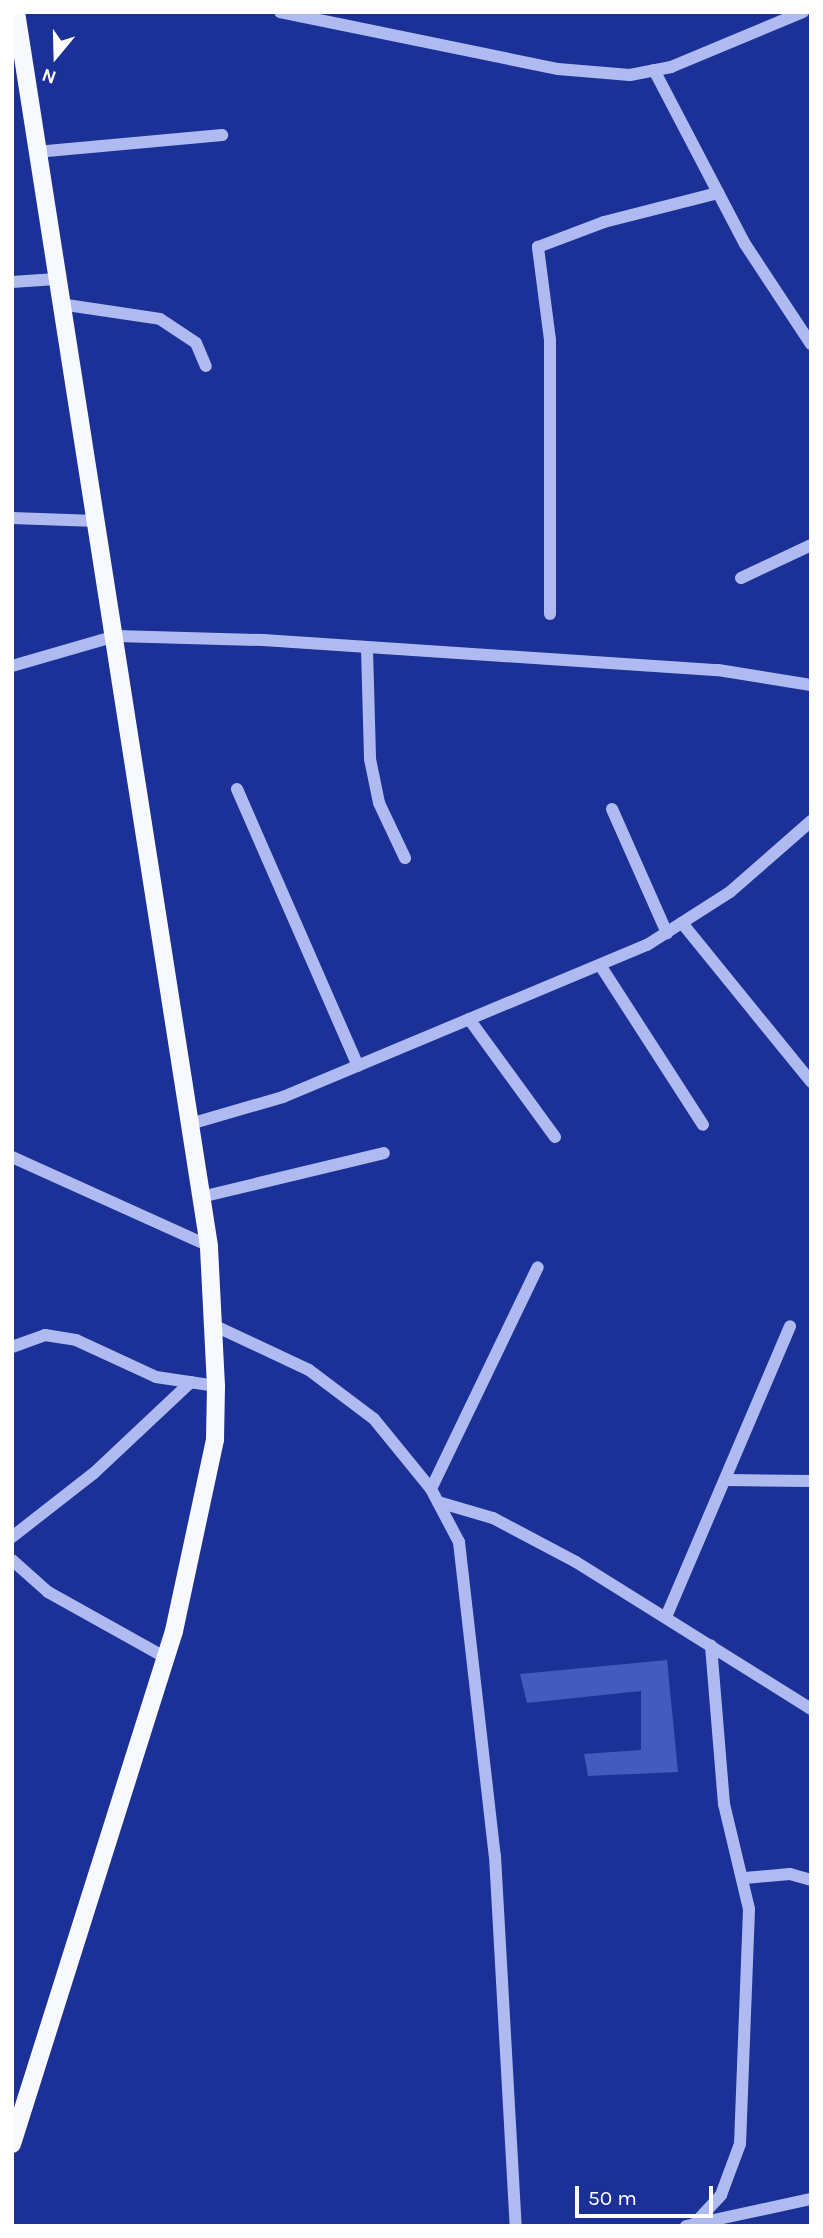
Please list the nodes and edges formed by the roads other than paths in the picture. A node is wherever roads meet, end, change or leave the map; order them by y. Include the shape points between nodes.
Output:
1 (16, 12) edge
2 (280, 12) edge
3 (803, 12) edge
4 (654, 70) junction
5 (222, 135) dead end
6 (36, 152) junction
7 (718, 192) junction
8 (56, 279) junction
9 (12, 282) edge
10 (60, 304) junction
11 (811, 344) edge
12 (206, 366) dead end
13 (12, 518) edge
14 (96, 522) junction
15 (811, 545) edge
16 (741, 578) dead end
17 (550, 614) dead end
18 (116, 636) junction
19 (367, 649) junction
20 (12, 666) edge
21 (811, 685) edge
22 (237, 789) dead end
23 (612, 809) dead end
24 (811, 821) edge
25 (405, 858) dead end
26 (682, 923) junction
27 (667, 933) junction
28 (600, 965) junction
29 (468, 1020) junction
30 (358, 1066) junction
31 (811, 1082) edge
32 (190, 1124) junction
33 (703, 1125) dead end
34 (555, 1136) dead end
35 (384, 1153) dead end
36 (12, 1157) edge
37 (201, 1197) junction
38 (209, 1246) junction
39 (538, 1267) dead end
40 (213, 1325) junction
41 (790, 1326) dead end
42 (12, 1347) edge
43 (191, 1382) junction
44 (216, 1387) junction
45 (725, 1480) junction
46 (811, 1481) edge
47 (431, 1489) junction
48 (438, 1502) junction
49 (12, 1536) edge
50 (12, 1560) edge
51 (666, 1617) junction
52 (711, 1646) junction
53 (166, 1658) junction
54 (811, 1709) edge
55 (745, 1878) junction
56 (811, 1880) edge
57 (12, 2144) edge
58 (811, 2199) edge
59 (719, 2219) junction
60 (691, 2224) edge
61 (516, 2226) edge
62 (731, 2226) edge

1 - 6 main road
2 - 4 street via 558,69 630,75
3 - 4 street
4 - 7 street
5 - 6 street
6 - 8 main road
7 - 11 street
7 - 17 street via 604,222 538,247 550,354
8 - 9 street
8 - 10 main road
10 - 12 street via 160,319 196,343
10 - 14 main road
13 - 14 street
14 - 18 main road
15 - 16 street
18 - 19 street via 263,640
18 - 20 street
18 - 32 main road
19 - 21 street via 638,663
19 - 25 street via 370,759 379,803
22 - 30 street
23 - 27 street
24 - 26 street via 730,892
26 - 27 street
26 - 31 street
27 - 28 street
28 - 29 street
28 - 33 street
29 - 30 street
29 - 34 street
30 - 32 street via 283,1097
32 - 37 main road
35 - 37 street
36 - 38 street
37 - 38 main road
38 - 40 main road
39 - 47 street
40 - 44 main road
40 - 47 street via 309,1370 374,1419
41 - 45 street
42 - 43 street via 45,1335 76,1340 156,1377
43 - 44 street
43 - 49 street via 94,1473
44 - 53 main road via 208,1476
45 - 46 street
45 - 51 street
47 - 48 street
48 - 51 street via 493,1518
48 - 61 street via 459,1542 470,1621 508,2028
50 - 53 street via 48,1592
51 - 52 street
52 - 54 street
52 - 55 street via 724,1804 733,1852
53 - 57 main road
55 - 56 street via 790,1874
55 - 60 street via 749,1909 740,2144 721,2195
58 - 59 street
59 - 60 street
59 - 62 street

